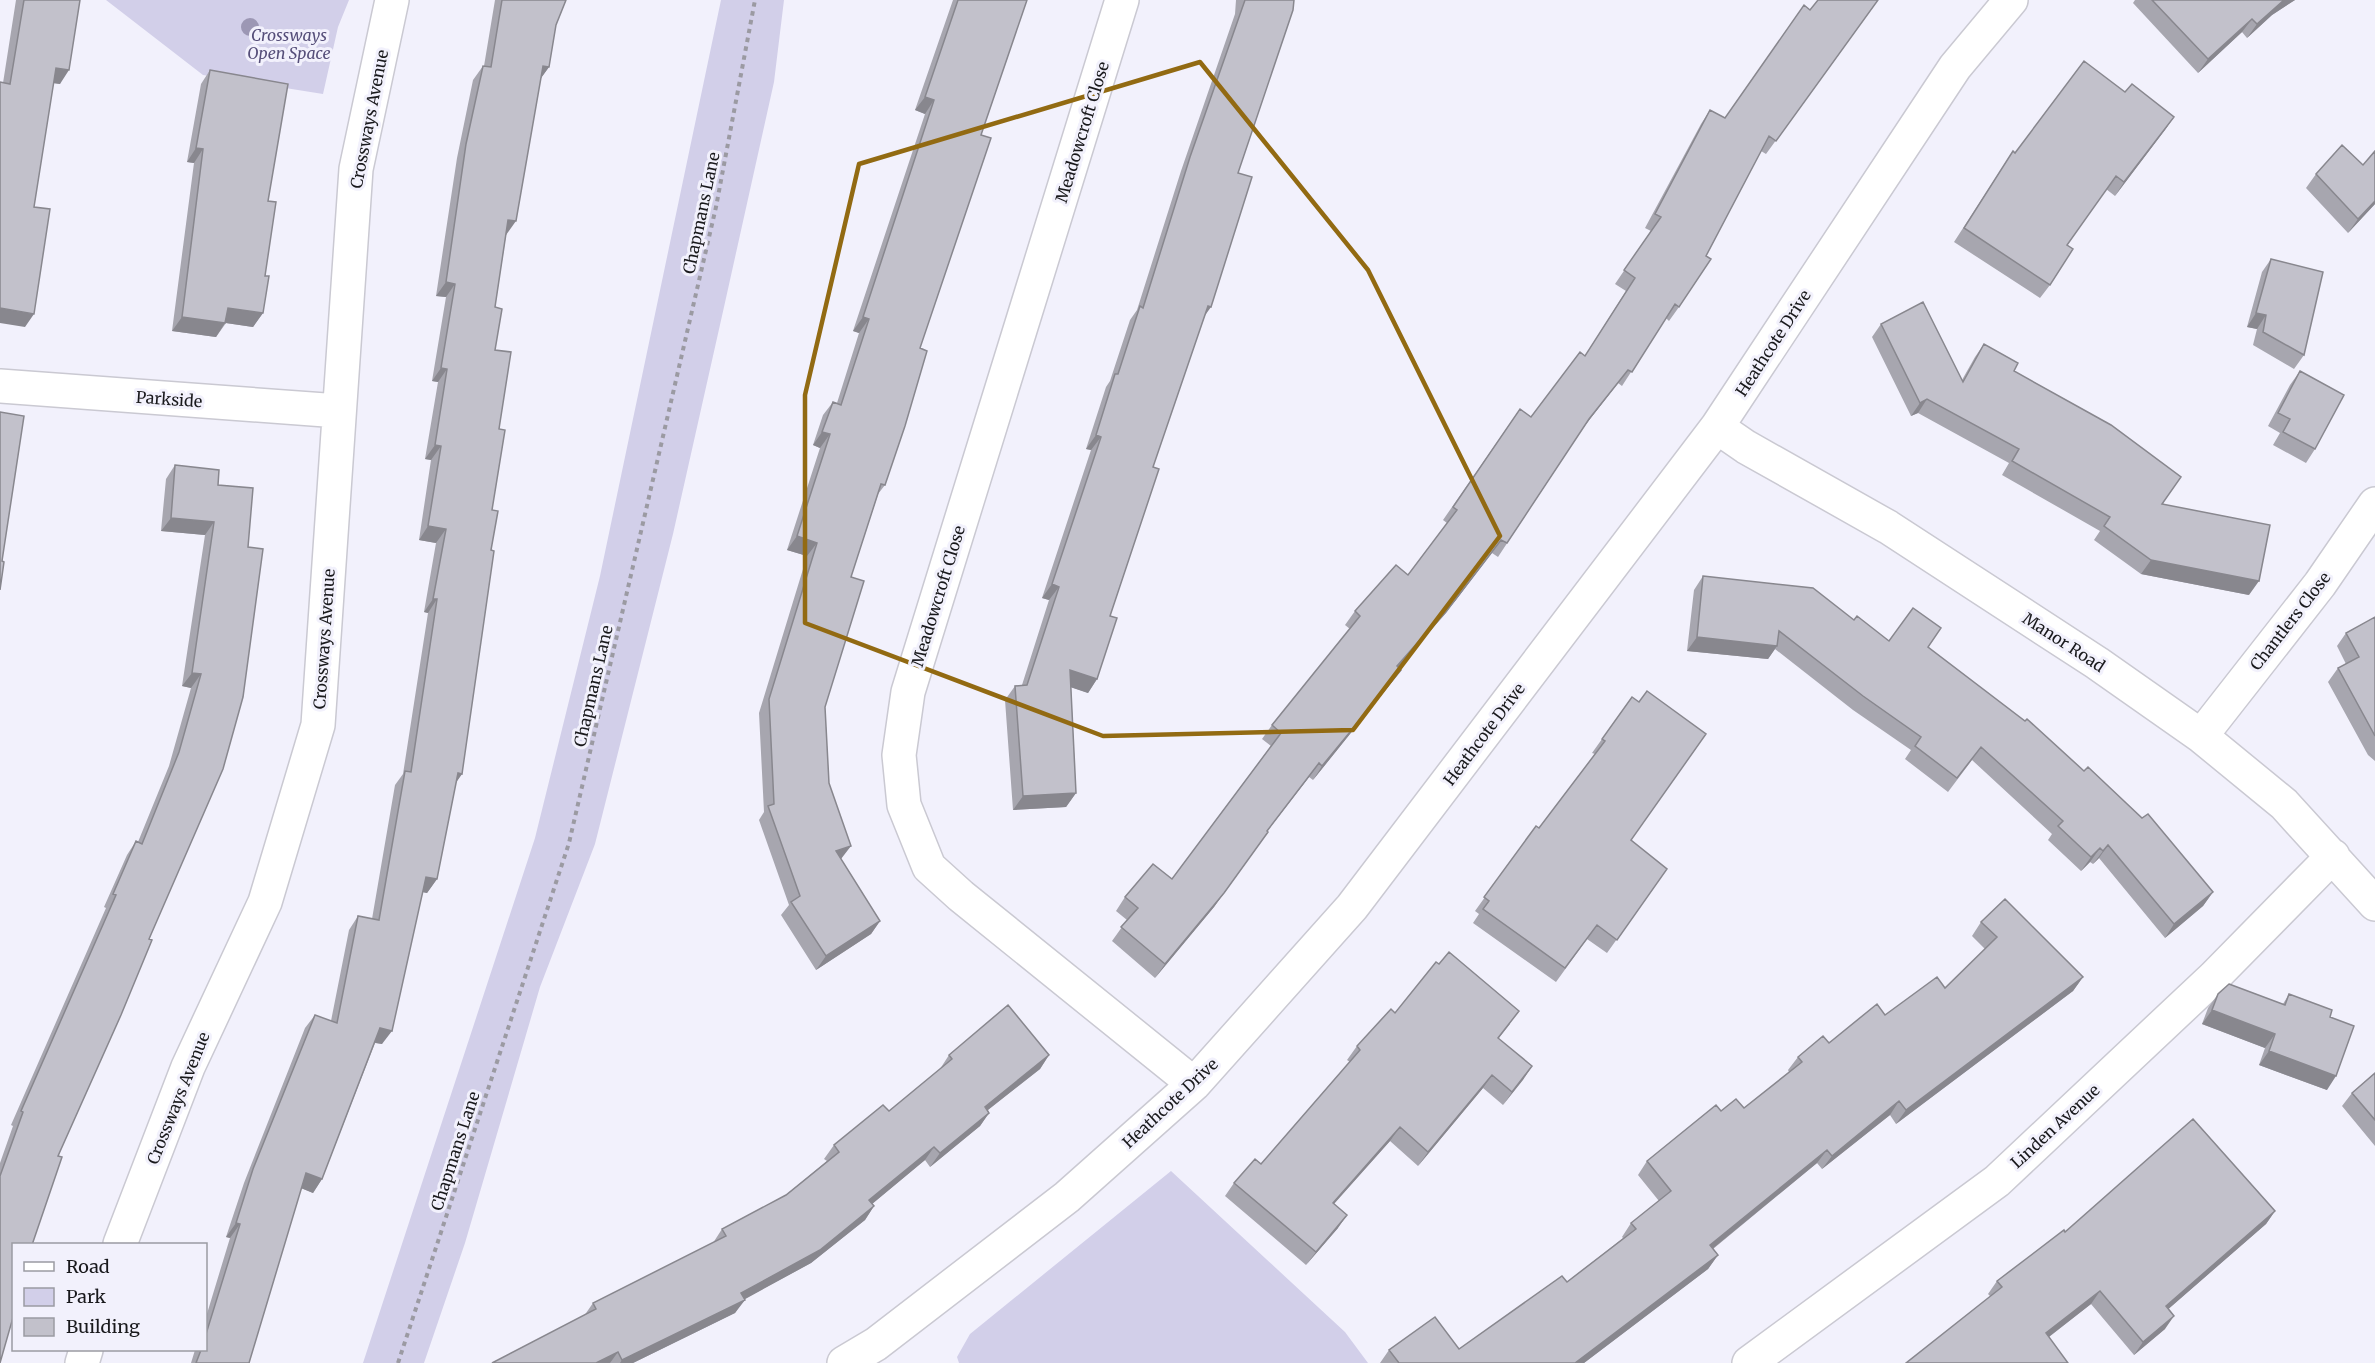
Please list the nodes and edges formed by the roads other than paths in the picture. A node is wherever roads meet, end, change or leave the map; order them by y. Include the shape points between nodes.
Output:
1 (392, 0) edge
2 (1122, 0) edge
3 (2011, 0) edge
4 (0, 386) edge
5 (339, 411) junction
6 (1717, 427) junction
7 (2375, 504) edge
8 (2201, 736) junction
9 (2333, 856) junction
10 (2375, 904) edge
11 (1194, 1084) junction
12 (121, 1243) edge
13 (885, 1353) edge
14 (844, 1363) edge
15 (1749, 1363) edge

1 - 5 street, Crossways Avenue via 356,168
2 - 11 street, Meadowcroft Close via 908,692 899,755 904,805 929,867
3 - 6 street, Heathcote Drive via 1955,67
4 - 5 street, Parkside
5 - 12 street, Crossways Avenue via 318,725 265,902 188,1067
6 - 8 street, Manor Road via 1888,527
6 - 11 street, Heathcote Drive via 1352,908
7 - 8 street, Chantlers Close via 2320,584
8 - 9 street, Manor Road via 2284,804
9 - 10 street, Manor Road
9 - 15 street, Linden Avenue via 2214,977 1996,1181
11 - 13 street, Heathcote Drive
13 - 14 street, Heathcote Drive

